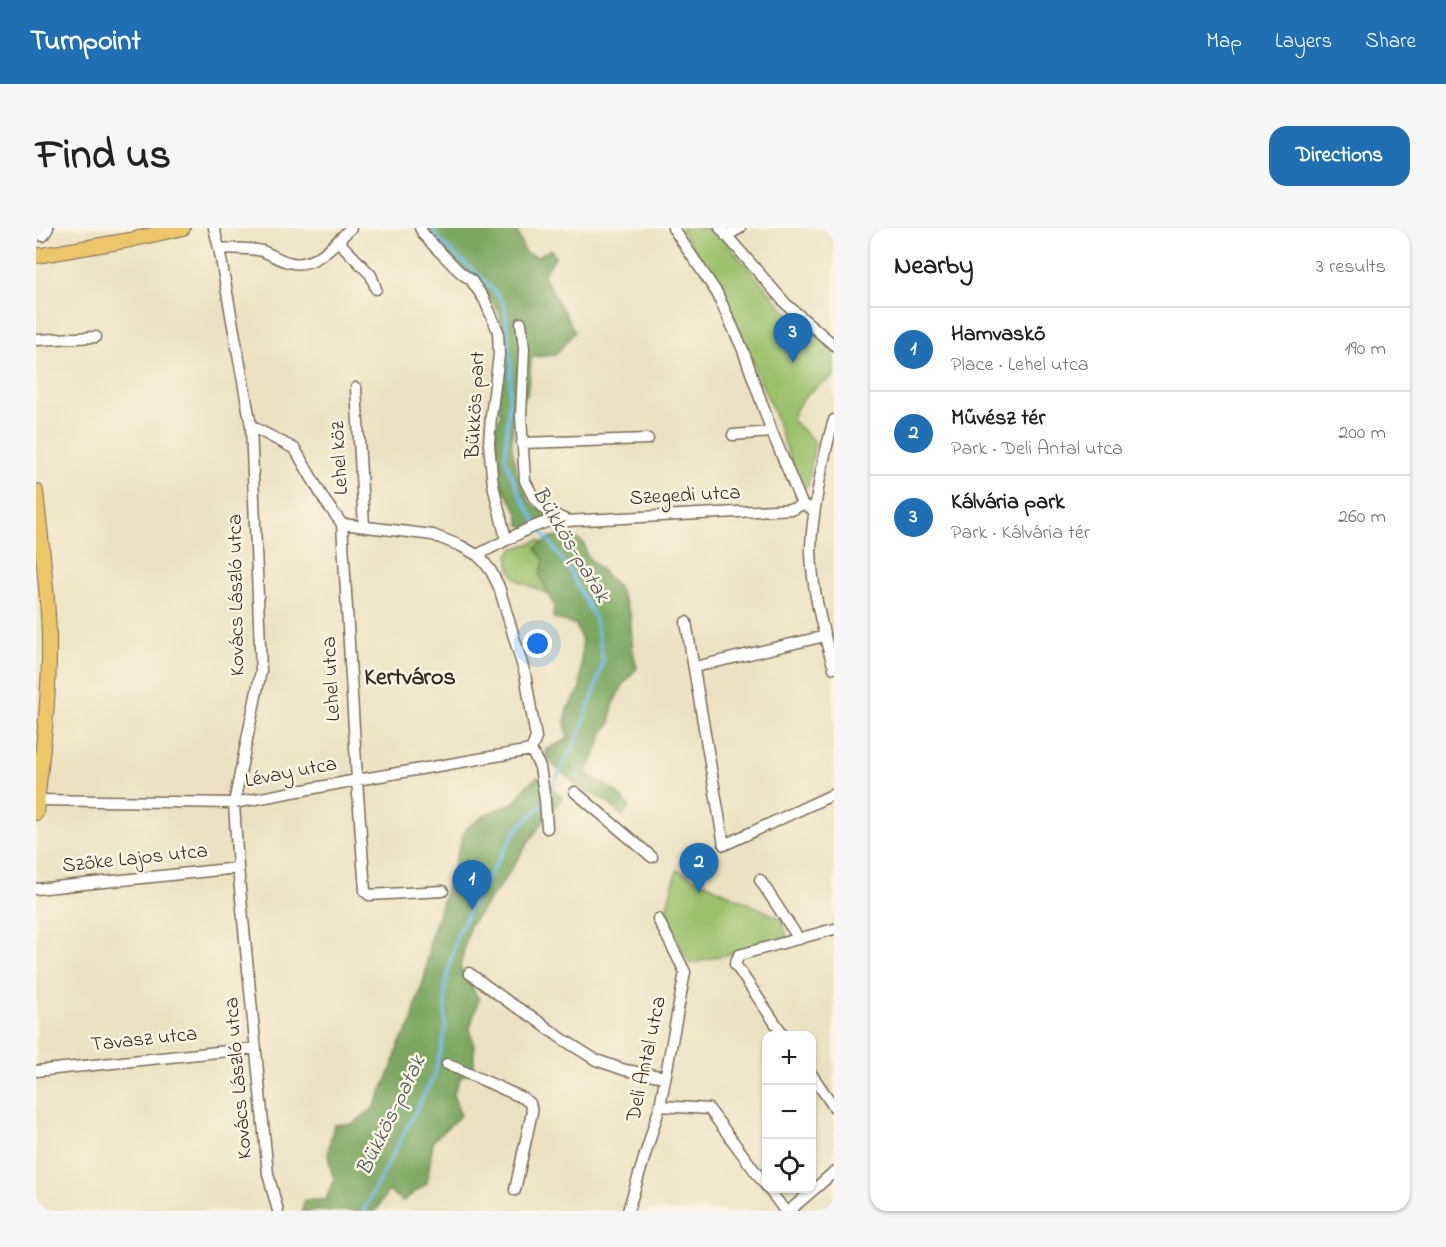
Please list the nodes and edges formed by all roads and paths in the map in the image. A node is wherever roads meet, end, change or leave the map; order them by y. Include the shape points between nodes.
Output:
1 (183, 228) edge
2 (214, 228) edge
3 (351, 228) edge
4 (420, 228) edge
5 (673, 228) edge
6 (740, 228) edge
7 (145, 232) edge
8 (723, 232) edge
9 (338, 241) junction
10 (219, 248) junction
11 (36, 256) edge
12 (376, 289) dead end
13 (521, 323) dead end
14 (96, 338) dead end
15 (36, 340) edge
16 (834, 345) edge
17 (356, 388) dead end
18 (834, 420) edge
19 (251, 426) junction
20 (772, 432) junction
21 (733, 435) dead end
22 (648, 439) dead end
23 (522, 443) junction
24 (36, 491) edge
25 (802, 504) junction
26 (814, 510) junction
27 (569, 522) junction
28 (342, 524) junction
29 (364, 526) junction
30 (506, 539) junction
31 (477, 555) junction
32 (40, 563) edge
33 (686, 622) dead end
34 (825, 636) junction
35 (834, 665) edge
36 (695, 668) junction
37 (41, 711) edge
38 (531, 750) junction
39 (357, 780) junction
40 (575, 792) dead end
41 (834, 794) edge
42 (234, 803) junction
43 (37, 806) edge
44 (547, 828) dead end
45 (652, 857) dead end
46 (238, 868) junction
47 (760, 880) dead end
48 (36, 889) edge
49 (443, 891) dead end
50 (658, 919) dead end
51 (834, 929) edge
52 (799, 939) junction
53 (469, 973) dead end
54 (781, 1031) edge
55 (256, 1048) junction
56 (447, 1064) dead end
57 (36, 1071) edge
58 (665, 1077) junction
59 (816, 1081) edge
60 (660, 1106) junction
61 (834, 1107) edge
62 (834, 1172) edge
63 (762, 1180) edge
64 (515, 1190) dead end
65 (772, 1193) edge
66 (278, 1211) edge
67 (628, 1211) edge
68 (787, 1211) edge

1 - 7 main road
2 - 10 street, Kovács László utca
3 - 9 street
4 - 30 street, Bükkös part via 471,280 498,331 500,356 489,444
5 - 20 street via 717,293 743,350
6 - 8 street
7 - 11 main road
8 - 16 street via 786,304
9 - 10 street via 320,256 298,264 260,251
9 - 12 street via 370,274
10 - 19 street, Kovács László utca
13 - 23 street
14 - 15 street
17 - 29 street, Lehel köz
18 - 26 street
19 - 28 street via 295,450
19 - 42 street, Kovács László utca via 261,671
20 - 21 street
20 - 25 street
22 - 23 street
23 - 27 street via 525,481 534,498 548,512
24 - 32 main road
25 - 26 street
25 - 27 street, Szegedi utca via 794,509
26 - 34 street via 813,577
27 - 30 street, Szegedi utca via 537,524
28 - 29 street
28 - 39 street, Lehel utca
29 - 31 street via 433,535
30 - 31 street, Szegedi utca
31 - 38 street via 499,587 525,674 536,738
32 - 37 main road via 49,638
33 - 36 street
34 - 35 street
34 - 36 street
36 - 41 street via 724,845
37 - 43 main road
38 - 39 street, Lévay utca
38 - 44 street via 540,767
39 - 42 street, Lévay utca
39 - 49 street, Lehel utca via 365,891 369,895
40 - 45 street
42 - 43 street, Lévay utca
42 - 46 street, Kovács László utca
46 - 48 street, Szőke Lajos utca
46 - 55 street, Kovács László utca
47 - 52 street
50 - 58 street, Deli Antal utca via 685,972
51 - 52 street
52 - 54 street via 739,955 735,964
53 - 58 street via 596,1060
55 - 57 street, Tavasz utca
55 - 66 street, Kovács László utca via 268,1174
56 - 64 street via 530,1103 532,1112
58 - 60 street, Deli Antal utca
59 - 61 street
60 - 63 street via 709,1108
60 - 67 street, Deli Antal utca
62 - 68 street
65 - 68 street

